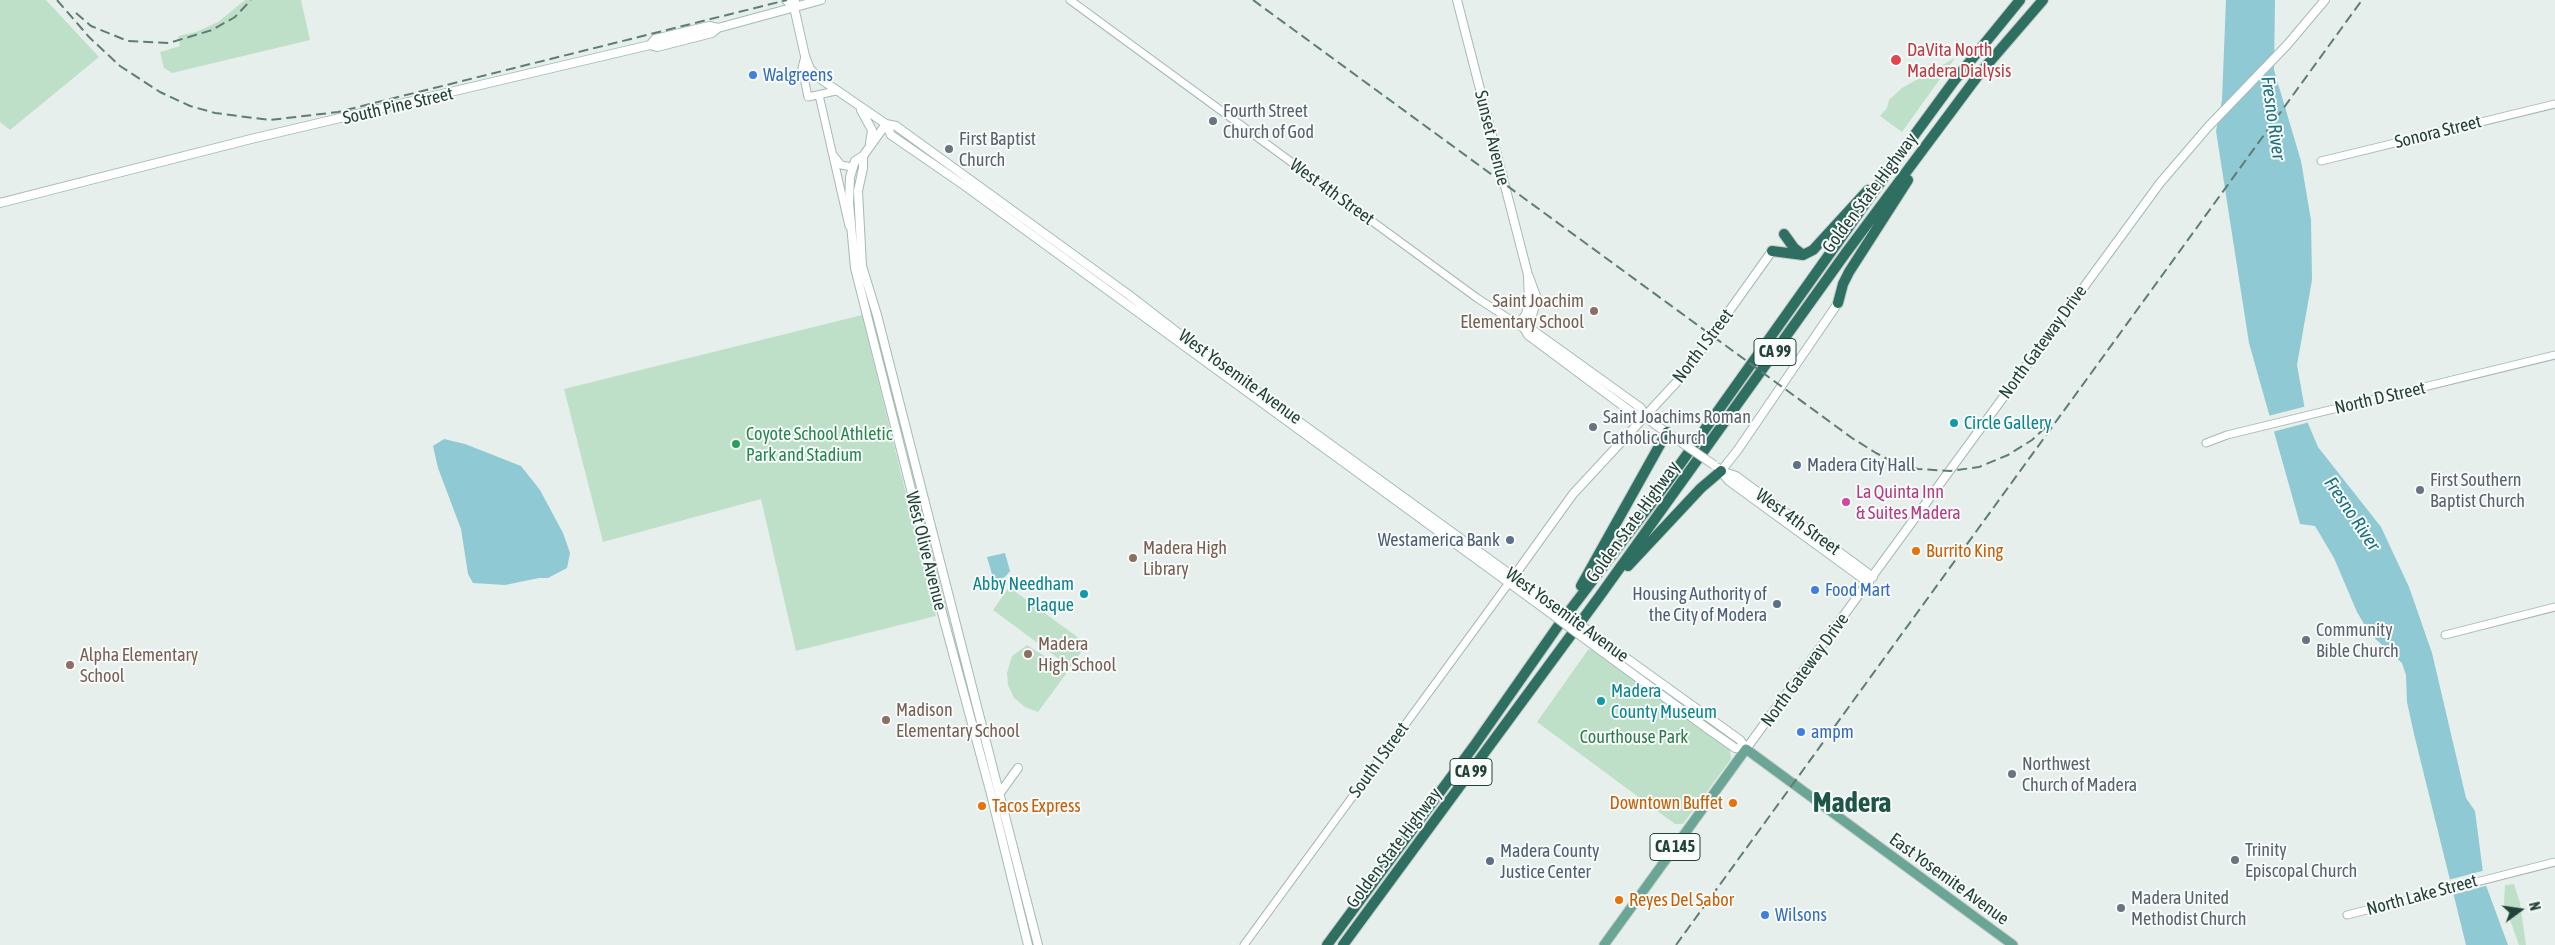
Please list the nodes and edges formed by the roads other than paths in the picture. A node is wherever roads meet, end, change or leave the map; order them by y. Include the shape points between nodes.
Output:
1 (786, 0) edge
2 (821, 0) edge
3 (1070, 0) edge
4 (1457, 0) edge
5 (2020, 0) edge
6 (2042, 0) edge
7 (2325, 0) edge
8 (794, 4) edge
9 (805, 56) junction
10 (836, 91) junction
11 (819, 95) junction
12 (2555, 104) edge
13 (859, 106) junction
14 (1954, 108) junction
15 (886, 124) junction
16 (868, 148) junction
17 (1902, 152) junction
18 (834, 156) junction
19 (863, 156) junction
20 (2321, 161) dead end
21 (852, 167) junction
22 (850, 177) junction
23 (0, 203) edge
24 (858, 210) junction
25 (1784, 234) dead end
26 (852, 238) junction
27 (1772, 251) joint
28 (1803, 255) junction
29 (1838, 303) joint
30 (1521, 326) junction
31 (2555, 355) edge
32 (1645, 417) junction
33 (1669, 434) junction
34 (2206, 442) dead end
35 (1717, 468) junction
36 (1514, 576) junction
37 (1871, 580) junction
38 (1508, 583) junction
39 (1599, 597) junction
40 (2555, 608) edge
41 (1552, 609) junction
42 (1558, 626) junction
43 (2445, 635) dead end
44 (1746, 749) junction
45 (1018, 768) dead end
46 (1000, 793) junction
47 (2555, 862) edge
48 (2347, 915) dead end
49 (1028, 945) edge
50 (1038, 945) edge
51 (1244, 945) edge
52 (1327, 945) edge
53 (1343, 945) edge
54 (1604, 945) edge
55 (2013, 945) edge

1 - 8 main road
2 - 8 main road
3 - 30 street, West 4th Street via 1462,287
4 - 30 main road, Sunset Avenue via 1536,296 1533,313
5 - 17 highway, Golden State Highway / CA 99
6 - 14 highway, Golden State Highway / CA 99
7 - 37 main road, North Gateway Drive via 2166,176
8 - 9 main road
8 - 23 main road, South Pine Street via 716,27 712,33 655,39 651,46 242,142
9 - 10 main road, West Yosemite Avenue via 810,69
9 - 11 street via 802,68 808,97
10 - 11 street
10 - 13 main road, West Yosemite Avenue
11 - 18 street, West Olive Avenue
12 - 20 street, Sonora Street
13 - 15 main road, West Yosemite Avenue
13 - 16 main road via 872,130
14 - 29 highway via 1849,272
14 - 39 highway, Golden State Highway / CA 99
15 - 16 main road
15 - 36 main road, West Yosemite Avenue via 896,126
15 - 38 main road, West Yosemite Avenue via 891,135
16 - 19 main road
17 - 28 highway via 1818,245
17 - 42 highway, Golden State Highway / CA 99 via 1666,484
18 - 21 street via 841,165
18 - 26 street, West Olive Avenue
19 - 21 main road
19 - 24 main road, West Olive Avenue
21 - 22 main road
22 - 24 main road
22 - 26 main road
24 - 46 main road, West Olive Avenue via 862,266
25 - 28 highway
26 - 49 main road, West Olive Avenue via 855,268 876,354
27 - 28 highway
27 - 32 main road, North I Street via 1685,373
29 - 35 main road via 1736,451
30 - 32 main road, West 4th Street via 1528,335 1634,414
31 - 34 street, North D Street
32 - 33 main road, West 4th Street
32 - 36 main road, North I Street via 1573,494
33 - 35 main road, West 4th Street, bridge
33 - 42 highway
35 - 37 main road, West 4th Street via 1729,481
35 - 39 highway
36 - 38 street, South I Street
36 - 41 main road, West Yosemite Avenue
37 - 44 main road, North Gateway Drive
38 - 41 main road, West Yosemite Avenue
38 - 51 street, South I Street
39 - 53 highway, Golden State Highway / CA 99
40 - 43 street
41 - 44 main road, West Yosemite Avenue, bridge via 1740,740
42 - 52 highway, Golden State Highway / CA 99
44 - 54 main road, CA 145
44 - 55 main road, East Yosemite Avenue
45 - 46 main road
46 - 50 main road, West Olive Avenue
47 - 48 street, North Lake Street

